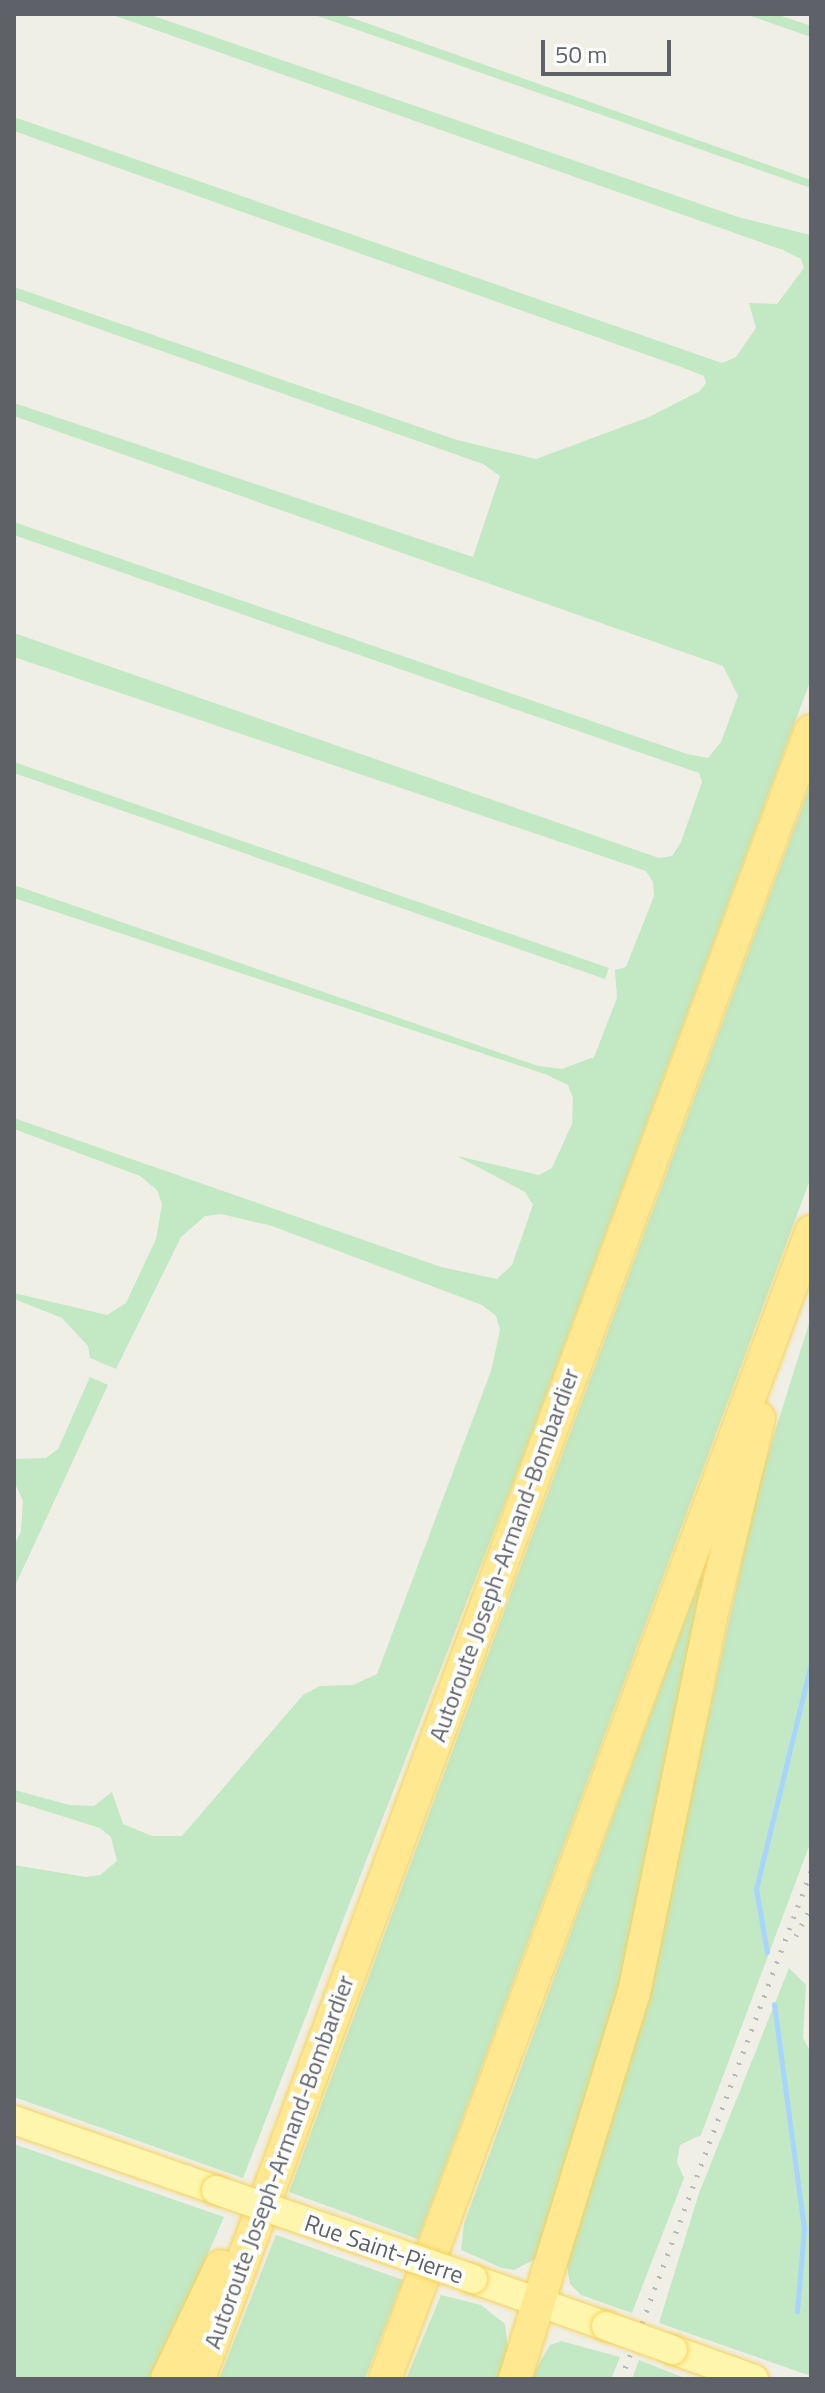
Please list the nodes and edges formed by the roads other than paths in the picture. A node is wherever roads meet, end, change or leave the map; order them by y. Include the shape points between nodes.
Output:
1 (811, 731) edge
2 (811, 1232) edge
3 (782, 1311) junction
4 (313, 2071) junction
5 (14, 2120) edge
6 (541, 2304) junction
7 (167, 2379) edge
8 (199, 2379) edge
9 (385, 2379) edge
10 (515, 2379) edge
11 (754, 2379) edge

1 - 4 highway, Autoroute Joseph-Armand-Bombardier
2 - 3 highway
3 - 6 highway via 712,1616 646,1945
3 - 9 highway
4 - 7 highway
4 - 8 highway, Autoroute Joseph-Armand-Bombardier
5 - 6 main road, Rue Saint-Pierre, bridge
6 - 10 highway
6 - 11 main road, Rue Saint-Pierre, bridge

